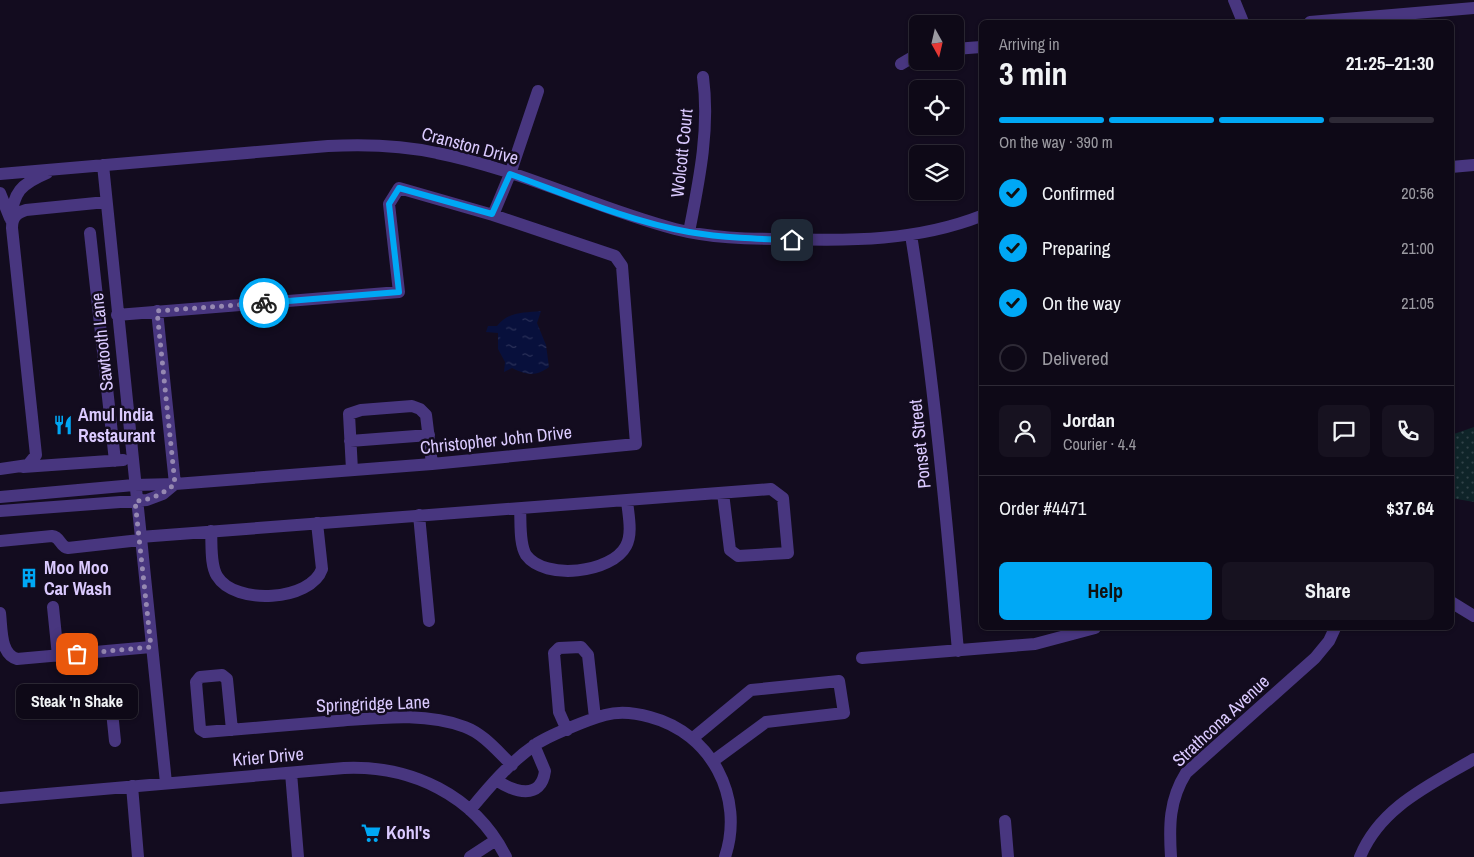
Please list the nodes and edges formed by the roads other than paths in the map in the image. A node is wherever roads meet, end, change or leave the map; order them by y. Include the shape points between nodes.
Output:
1 (1234, 0) edge
2 (1474, 8) edge
3 (1434, 16) edge
4 (1242, 20) edge
5 (1351, 20) edge
6 (979, 47) edge
7 (964, 48) edge
8 (909, 59) edge
9 (901, 64) dead end
10 (703, 77) dead end
11 (538, 92) dead end
12 (103, 165) junction
13 (1474, 165) edge
14 (1454, 167) edge
15 (58, 169) junction
16 (0, 174) edge
17 (510, 174) junction
18 (0, 193) edge
19 (106, 202) junction
20 (492, 214) junction
21 (979, 217) edge
22 (12, 228) junction
23 (689, 232) junction
24 (90, 233) dead end
25 (911, 235) junction
26 (112, 258) junction
27 (93, 260) junction
28 (157, 311) junction
29 (117, 315) junction
30 (429, 435) junction
31 (350, 441) junction
32 (132, 459) junction
33 (115, 461) junction
34 (432, 464) junction
35 (23, 467) junction
36 (0, 469) edge
37 (352, 470) junction
38 (175, 484) junction
39 (134, 485) junction
40 (723, 493) junction
41 (0, 497) edge
42 (627, 500) junction
43 (135, 501) junction
44 (520, 509) junction
45 (0, 511) edge
46 (419, 515) junction
47 (317, 523) junction
48 (211, 531) junction
49 (140, 539) junction
50 (0, 541) edge
51 (1454, 604) edge
52 (53, 607) dead end
53 (0, 613) edge
54 (1474, 616) edge
55 (429, 621) dead end
56 (1088, 630) edge
57 (1334, 630) edge
58 (151, 647) junction
59 (958, 651) junction
60 (58, 656) junction
61 (862, 658) dead end
62 (28, 700) dead end
63 (595, 718) junction
64 (232, 730) junction
65 (567, 730) junction
66 (692, 738) junction
67 (115, 742) dead end
68 (534, 745) junction
69 (1474, 759) edge
70 (713, 761) junction
71 (512, 765) junction
72 (291, 773) junction
73 (496, 780) junction
74 (166, 783) junction
75 (132, 786) junction
76 (0, 798) edge
77 (470, 810) junction
78 (1005, 821) dead end
79 (496, 840) junction
80 (138, 857) edge
81 (298, 857) edge
82 (470, 857) edge
83 (506, 857) edge
84 (725, 857) edge
85 (1008, 857) edge
86 (1171, 857) edge
87 (1360, 857) edge

1 - 4 street
2 - 3 street
3 - 5 street
6 - 7 street
8 - 9 street
10 - 23 street, Wolcott Court via 704,150
11 - 17 street
12 - 15 street, Cranston Drive
12 - 17 street, Cranston Drive via 374,145 439,153
12 - 19 street, Sawtooth Lane
13 - 14 street
15 - 16 street, Cranston Drive
15 - 22 street via 20,188 15,197
17 - 20 street
17 - 23 street, Cranston Drive
18 - 22 street
19 - 22 street via 22,211 14,216
19 - 26 street, Sawtooth Lane
20 - 28 street via 399,188 389,204 399,292
20 - 34 street, Christopher John Drive via 614,256 622,266 636,444
21 - 25 street, Cranston Drive
22 - 35 street via 36,451 32,462
23 - 25 street, Cranston Drive via 808,240
24 - 27 street
25 - 59 street, Ponset Street via 923,305
26 - 27 street
26 - 29 street, Sawtooth Lane
27 - 33 street
28 - 29 street
28 - 38 street
29 - 32 street, Sawtooth Lane
30 - 31 street
30 - 31 street via 426,415 412,406 349,414
30 - 34 street
31 - 37 street
32 - 33 street
32 - 39 street, Sawtooth Lane
33 - 35 street
34 - 37 street, Christopher John Drive
35 - 36 street
37 - 38 street, Christopher John Drive
38 - 39 street, Christopher John Drive
38 - 43 street, Christopher John Drive via 163,494
39 - 41 street, Christopher John Drive
39 - 43 street, Sawtooth Lane
40 - 40 street via 771,489 777,492 783,498 788,553 738,556 730,550
40 - 42 street
42 - 44 street
42 - 44 street via 629,536 624,550 602,565 578,570 554,569 527,556
43 - 45 street, Christopher John Drive
43 - 49 street, Sawtooth Lane
44 - 46 street
46 - 47 street
46 - 55 street
47 - 48 street
47 - 48 street via 322,569 319,576 290,593 263,597 240,592 218,578
48 - 49 street
49 - 50 street via 68,548 52,536
49 - 58 street, Sawtooth Lane
51 - 54 street
52 - 60 street
53 - 60 street via 4,648 10,656 21,660
56 - 59 street via 1035,644
57 - 86 street, Strathcona Avenue via 1315,658 1186,773 1174,798 1169,825
58 - 60 street
58 - 74 street, Sawtooth Lane
59 - 61 street
62 - 67 street via 110,692
63 - 65 street
63 - 65 street via 588,655 581,647 559,648 554,653 560,712
63 - 66 street via 625,712 642,715 673,725
64 - 64 street, Springridge Lane via 205,732 200,729 196,682 200,677 222,675 227,679
64 - 71 street, Springridge Lane via 366,719 443,720 468,728
65 - 68 street
66 - 70 street
66 - 70 street via 752,690 839,681 844,713 766,722
68 - 71 street
68 - 73 street via 545,771 540,784 521,792
69 - 87 street via 1414,794 1388,814
70 - 84 street via 727,788 730,805 730,835
71 - 73 street
72 - 74 street, Krier Drive
72 - 77 street, Krier Drive via 354,768 396,771 432,784
72 - 81 street
73 - 77 street
74 - 75 street, Krier Drive
75 - 76 street, Krier Drive
75 - 80 street
77 - 79 street, Krier Drive
78 - 85 street
79 - 82 street
79 - 83 street, Krier Drive

